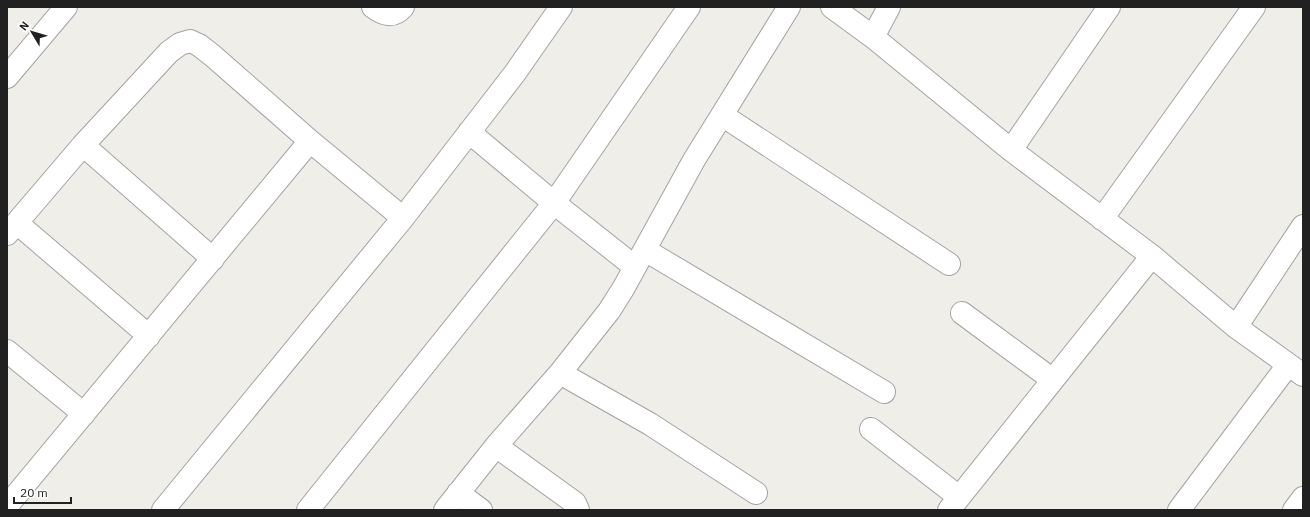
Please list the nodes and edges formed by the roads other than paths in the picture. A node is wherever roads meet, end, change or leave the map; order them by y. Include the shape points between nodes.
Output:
1 (66, 7) edge
2 (373, 7) edge
3 (403, 7) edge
4 (561, 7) edge
5 (689, 7) edge
6 (789, 7) edge
7 (832, 7) edge
8 (889, 7) edge
9 (1254, 7) edge
10 (1099, 11) edge
11 (873, 37) junction
12 (10, 68) edge
13 (722, 115) junction
14 (469, 132) junction
15 (310, 141) junction
16 (83, 145) junction
17 (1012, 150) junction
18 (554, 203) junction
19 (403, 218) junction
20 (1102, 219) junction
21 (1303, 226) edge
22 (12, 228) edge
23 (1152, 256) junction
24 (640, 258) junction
25 (213, 259) junction
26 (949, 264) dead end
27 (962, 313) dead end
28 (1236, 327) junction
29 (149, 336) junction
30 (7, 351) edge
31 (1295, 370) edge
32 (560, 373) junction
33 (1053, 380) junction
34 (884, 392) dead end
35 (84, 414) junction
36 (871, 429) dead end
37 (496, 446) junction
38 (756, 494) dead end
39 (1303, 498) edge
40 (452, 502) edge
41 (954, 504) edge
42 (7, 508) edge
43 (163, 510) edge
44 (308, 510) edge
45 (481, 510) edge
46 (578, 510) edge
47 (1179, 510) edge
48 (1294, 510) edge

1 - 12 street
2 - 3 street via 391,14
4 - 14 street via 515,73
5 - 18 street
6 - 13 street
7 - 11 street
8 - 11 street
9 - 20 street
10 - 17 street
11 - 17 street
13 - 24 street
13 - 26 street
14 - 18 street
14 - 19 street
15 - 16 street via 213,56 190,41 169,52
15 - 19 street
15 - 25 street
16 - 22 street
16 - 25 street
17 - 20 street
18 - 24 street
18 - 44 street
19 - 43 street
20 - 23 street
21 - 28 street
22 - 29 street
23 - 28 street
23 - 33 street
24 - 32 street via 609,311
24 - 34 street
25 - 29 street
27 - 33 street
28 - 31 street
29 - 35 street
30 - 35 street
31 - 47 street
32 - 37 street
32 - 38 street via 650,424
33 - 41 street
35 - 42 street
36 - 41 street
37 - 40 street
37 - 46 street via 575,503
39 - 48 street
40 - 45 street

